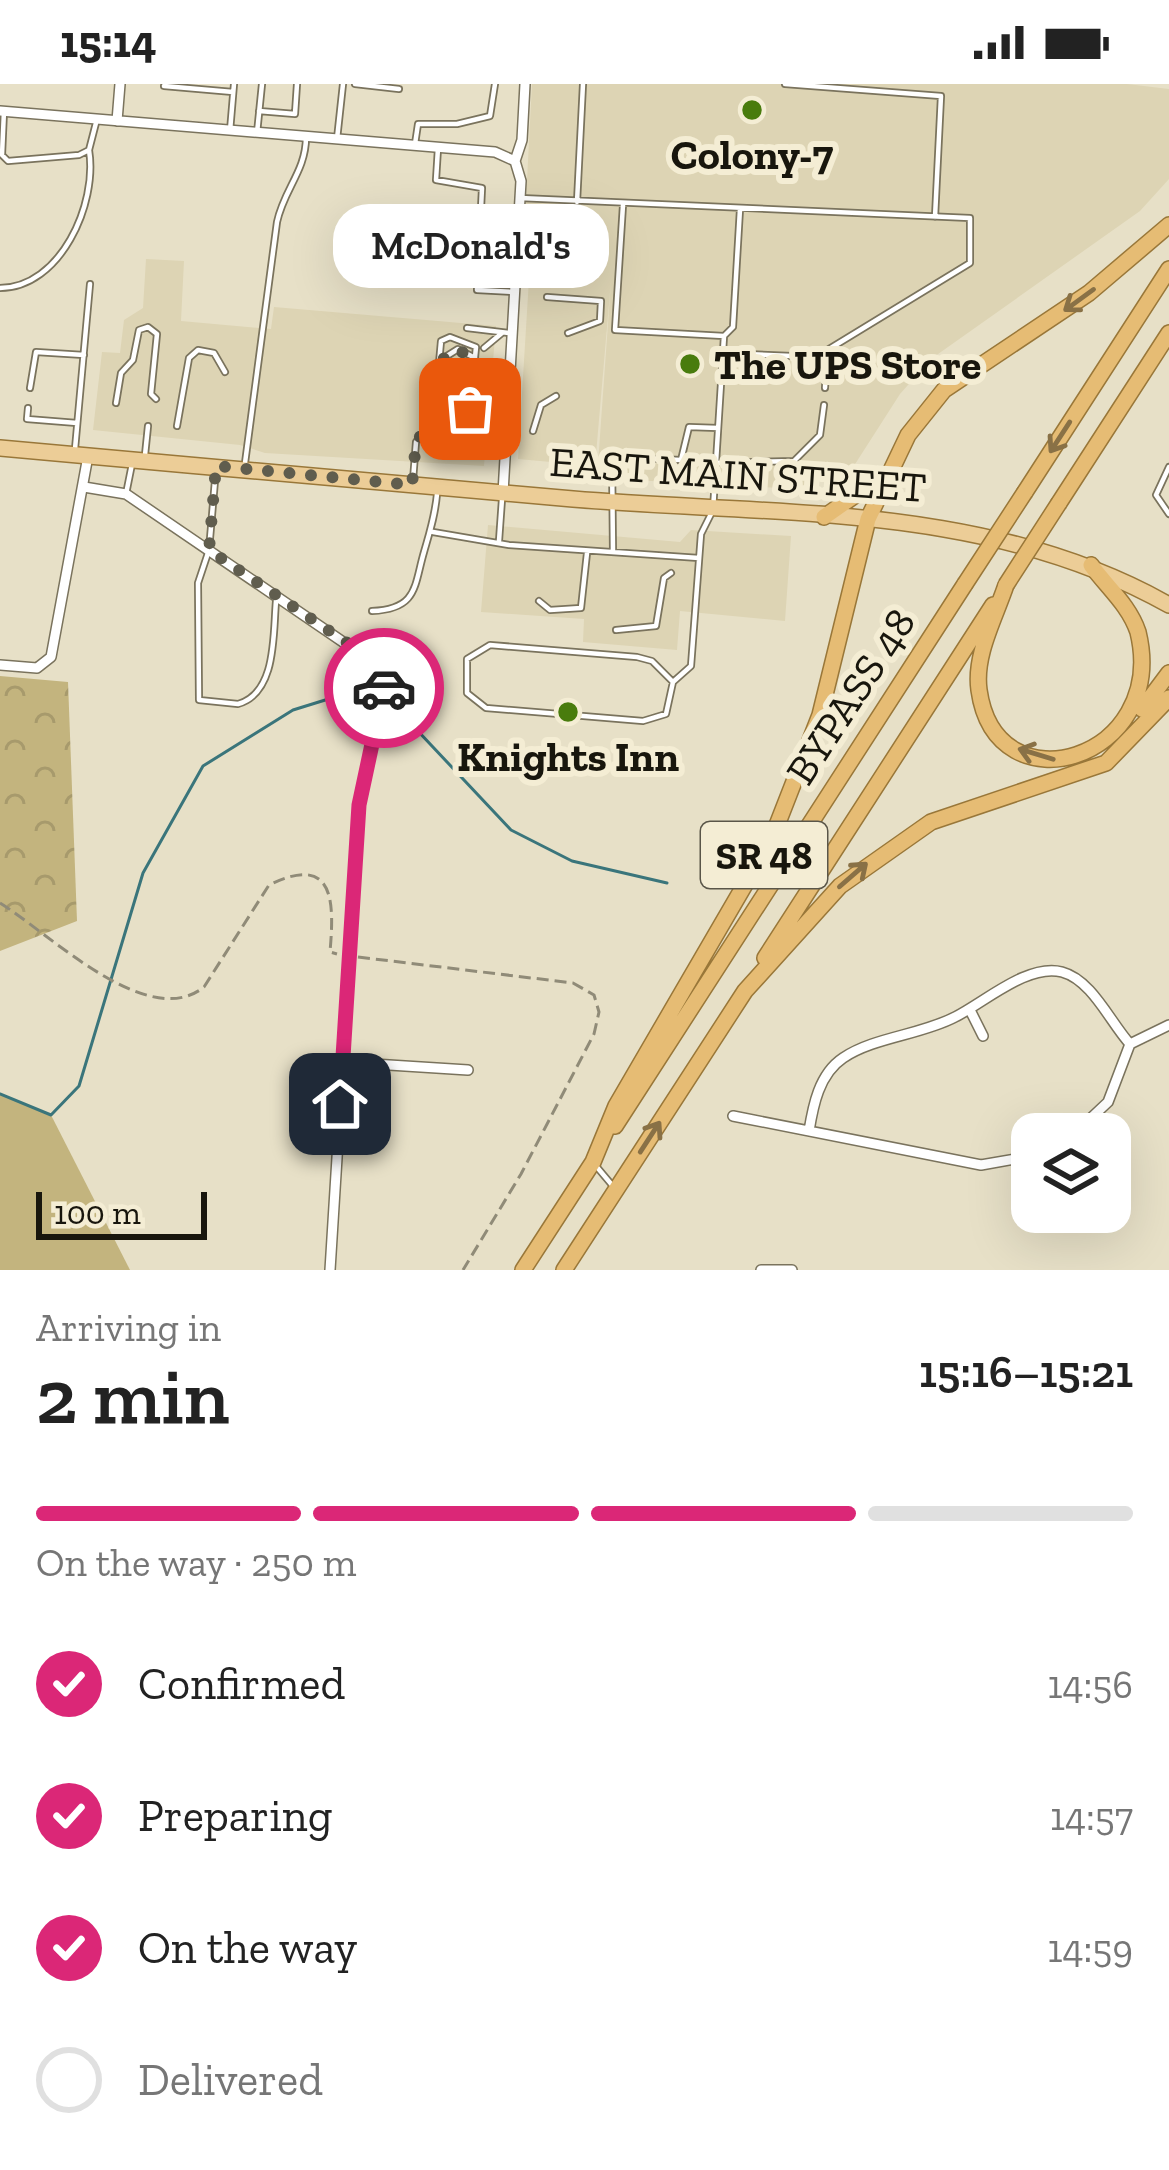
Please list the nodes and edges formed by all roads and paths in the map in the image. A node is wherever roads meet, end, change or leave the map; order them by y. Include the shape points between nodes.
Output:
1 (120, 84) edge
2 (262, 84) edge
3 (297, 84) edge
4 (343, 84) edge
5 (355, 84) edge
6 (495, 84) edge
7 (525, 84) edge
8 (583, 84) edge
9 (785, 84) edge
10 (164, 86) edge
11 (234, 88) edge
12 (399, 89) dead end
13 (2, 111) edge
14 (259, 111) junction
15 (98, 119) junction
16 (118, 121) junction
17 (230, 131) junction
18 (257, 133) junction
19 (306, 136) junction
20 (337, 139) junction
21 (415, 146) junction
22 (438, 148) junction
23 (89, 150) junction
24 (515, 160) junction
25 (520, 198) junction
26 (577, 202) junction
27 (623, 204) junction
28 (740, 209) junction
29 (935, 217) junction
30 (1169, 225) edge
31 (1169, 268) edge
32 (90, 284) dead end
33 (0, 288) edge
34 (515, 292) junction
35 (547, 297) dead end
36 (467, 328) dead end
37 (508, 333) junction
38 (568, 333) dead end
39 (1169, 333) edge
40 (724, 336) junction
41 (484, 347) dead end
42 (826, 351) junction
43 (723, 352) junction
44 (84, 355) junction
45 (475, 358) junction
46 (438, 362) junction
47 (225, 372) dead end
48 (30, 388) dead end
49 (825, 388) dead end
50 (556, 396) dead end
51 (156, 399) dead end
52 (116, 403) dead end
53 (824, 405) dead end
54 (28, 408) dead end
55 (477, 414) dead end
56 (78, 423) junction
57 (148, 426) dead end
58 (177, 426) dead end
59 (718, 428) junction
60 (533, 431) dead end
61 (0, 448) edge
62 (81, 455) junction
63 (138, 460) junction
64 (716, 463) junction
65 (216, 466) junction
66 (1169, 467) edge
67 (244, 469) junction
68 (886, 473) junction
69 (412, 485) junction
70 (84, 487) junction
71 (438, 488) junction
72 (502, 493) junction
73 (126, 494) junction
74 (609, 502) junction
75 (713, 510) junction
76 (1169, 514) edge
77 (824, 517) junction
78 (868, 519) junction
79 (433, 532) junction
80 (499, 542) junction
81 (209, 550) junction
82 (587, 551) junction
83 (613, 552) junction
84 (699, 558) junction
85 (1090, 565) junction
86 (671, 573) dead end
87 (1006, 585) junction
88 (277, 595) junction
89 (539, 601) dead end
90 (1169, 605) edge
91 (372, 610) dead end
92 (616, 630) dead end
93 (0, 665) edge
94 (1169, 673) edge
95 (673, 682) junction
96 (1169, 698) edge
97 (1128, 725) junction
98 (0, 903) edge
99 (348, 956) junction
100 (745, 991) junction
101 (970, 1010) junction
102 (1169, 1025) edge
103 (983, 1036) dead end
104 (1130, 1044) junction
105 (342, 1062) junction
106 (468, 1070) dead end
107 (1096, 1113) edge
108 (733, 1116) dead end
109 (809, 1131) junction
110 (1011, 1160) edge
111 (592, 1162) junction
112 (616, 1190) junction
113 (330, 1270) edge
114 (463, 1270) edge
115 (523, 1270) edge
116 (564, 1270) edge
117 (761, 1270) edge
118 (792, 1270) edge

1 - 16 street
2 - 14 lane
3 - 14 lane via 296,113
4 - 20 lane
5 - 12 lane
6 - 21 lane via 490,116 418,124
7 - 24 street
8 - 26 lane
9 - 29 lane via 941,97
10 - 11 lane
11 - 17 lane
13 - 15 street
13 - 23 lane via 8,161
14 - 18 lane
15 - 16 street
15 - 23 lane
16 - 17 street
17 - 18 street
18 - 19 street
19 - 20 street
19 - 67 lane via 305,164 277,221
20 - 21 street
21 - 22 street
22 - 24 street
22 - 34 lane via 437,181 482,188 477,290
23 - 33 lane via 86,192 54,265 34,282
24 - 25 street
25 - 26 lane
25 - 34 street
26 - 27 lane
27 - 28 lane
27 - 40 lane via 615,330
28 - 29 lane
28 - 40 lane via 733,326
29 - 42 lane via 970,218 970,263
30 -> 68 highway via 1089,293 944,390
31 -> 111 highway, BYPASS 48, bridge
32 - 44 lane
34 - 37 street
35 - 38 lane via 602,302 600,321
36 - 37 lane
37 - 41 lane
37 - 72 street
39 - 87 highway, BYPASS 48, bridge
40 - 43 lane
42 - 43 lane
42 - 49 lane
43 - 59 lane
44 - 48 lane via 36,352
44 - 56 lane
45 - 46 lane via 458,350
45 - 46 lane via 470,340 450,337 441,340
45 - 55 lane via 470,409
46 - 69 lane via 434,418 416,442
47 - 58 lane via 214,353 188,358
50 - 60 lane via 541,405
51 - 52 lane via 157,334 148,327 121,373
53 - 64 lane via 820,435 794,461
54 - 56 lane via 27,419
56 - 62 lane
57 - 63 lane
59 - 64 lane
59 - 74 lane via 689,427 681,460 613,457
61 - 62 main road, EAST MAIN STREET
62 - 63 main road, EAST MAIN STREET
62 - 70 street
63 - 65 main road, EAST MAIN STREET
63 - 73 lane
64 - 75 lane
65 - 67 main road, EAST MAIN STREET
65 - 81 lane
66 - 76 lane via 1156,495
67 - 69 main road, EAST MAIN STREET
68 - 77 highway
68 - 78 highway
69 - 71 main road, EAST MAIN STREET
70 - 73 street
70 - 93 street via 51,657 37,668
71 - 72 main road, EAST MAIN STREET
71 - 79 lane
72 - 74 main road, EAST MAIN STREET
72 - 80 lane
73 - 81 street
74 - 75 main road, EAST MAIN STREET
74 - 83 lane
75 - 77 main road, EAST MAIN STREET
75 - 84 lane
77 - 78 main road, EAST MAIN STREET
78 - 85 main road, EAST MAIN STREET via 982,532
78 - 111 highway, SR 48 via 820,715 772,838 616,1106
79 - 80 lane
79 - 91 lane via 415,591 399,605
80 - 82 lane
81 - 88 street
81 - 88 lane via 198,583 200,700 238,704 258,691 270,664
82 - 83 lane
82 - 89 lane via 581,608 550,610
83 - 84 lane
84 - 95 lane via 691,666
85 - 90 main road, EAST MAIN STREET
85 - 97 highway via 1129,612 1144,651 1142,694
86 - 92 lane via 656,626
97 -> 87 highway via 1101,749 1064,761 1039,758 1002,736 983,704 979,672
87 - 100 highway, BYPASS 48
88 - 99 street via 387,672 363,773
94 - 97 highway
95 - 95 lane via 637,657 490,645 467,659 463,673 466,693 486,708 643,721 666,714
100 -> 96 highway, SR 48 via 839,886 900,838 982,801 1106,763
98 - 99 path via 148,999 190,998 204,987 269,885 288,876 324,881 334,899 330,952
99 - 105 street
99 - 114 path via 573,982 594,995 594,1034
112 -> 100 highway, SR 48
101 - 103 street
101 - 104 street via 1039,970 1066,973 1090,990
101 - 109 street via 843,1058 814,1098
102 - 104 street
104 - 107 street
105 - 106 street
105 - 113 street
108 - 109 street
109 - 110 street via 981,1165
111 - 112 lane
111 - 115 highway, SR 48
112 - 116 highway, SR 48
117 - 118 street

